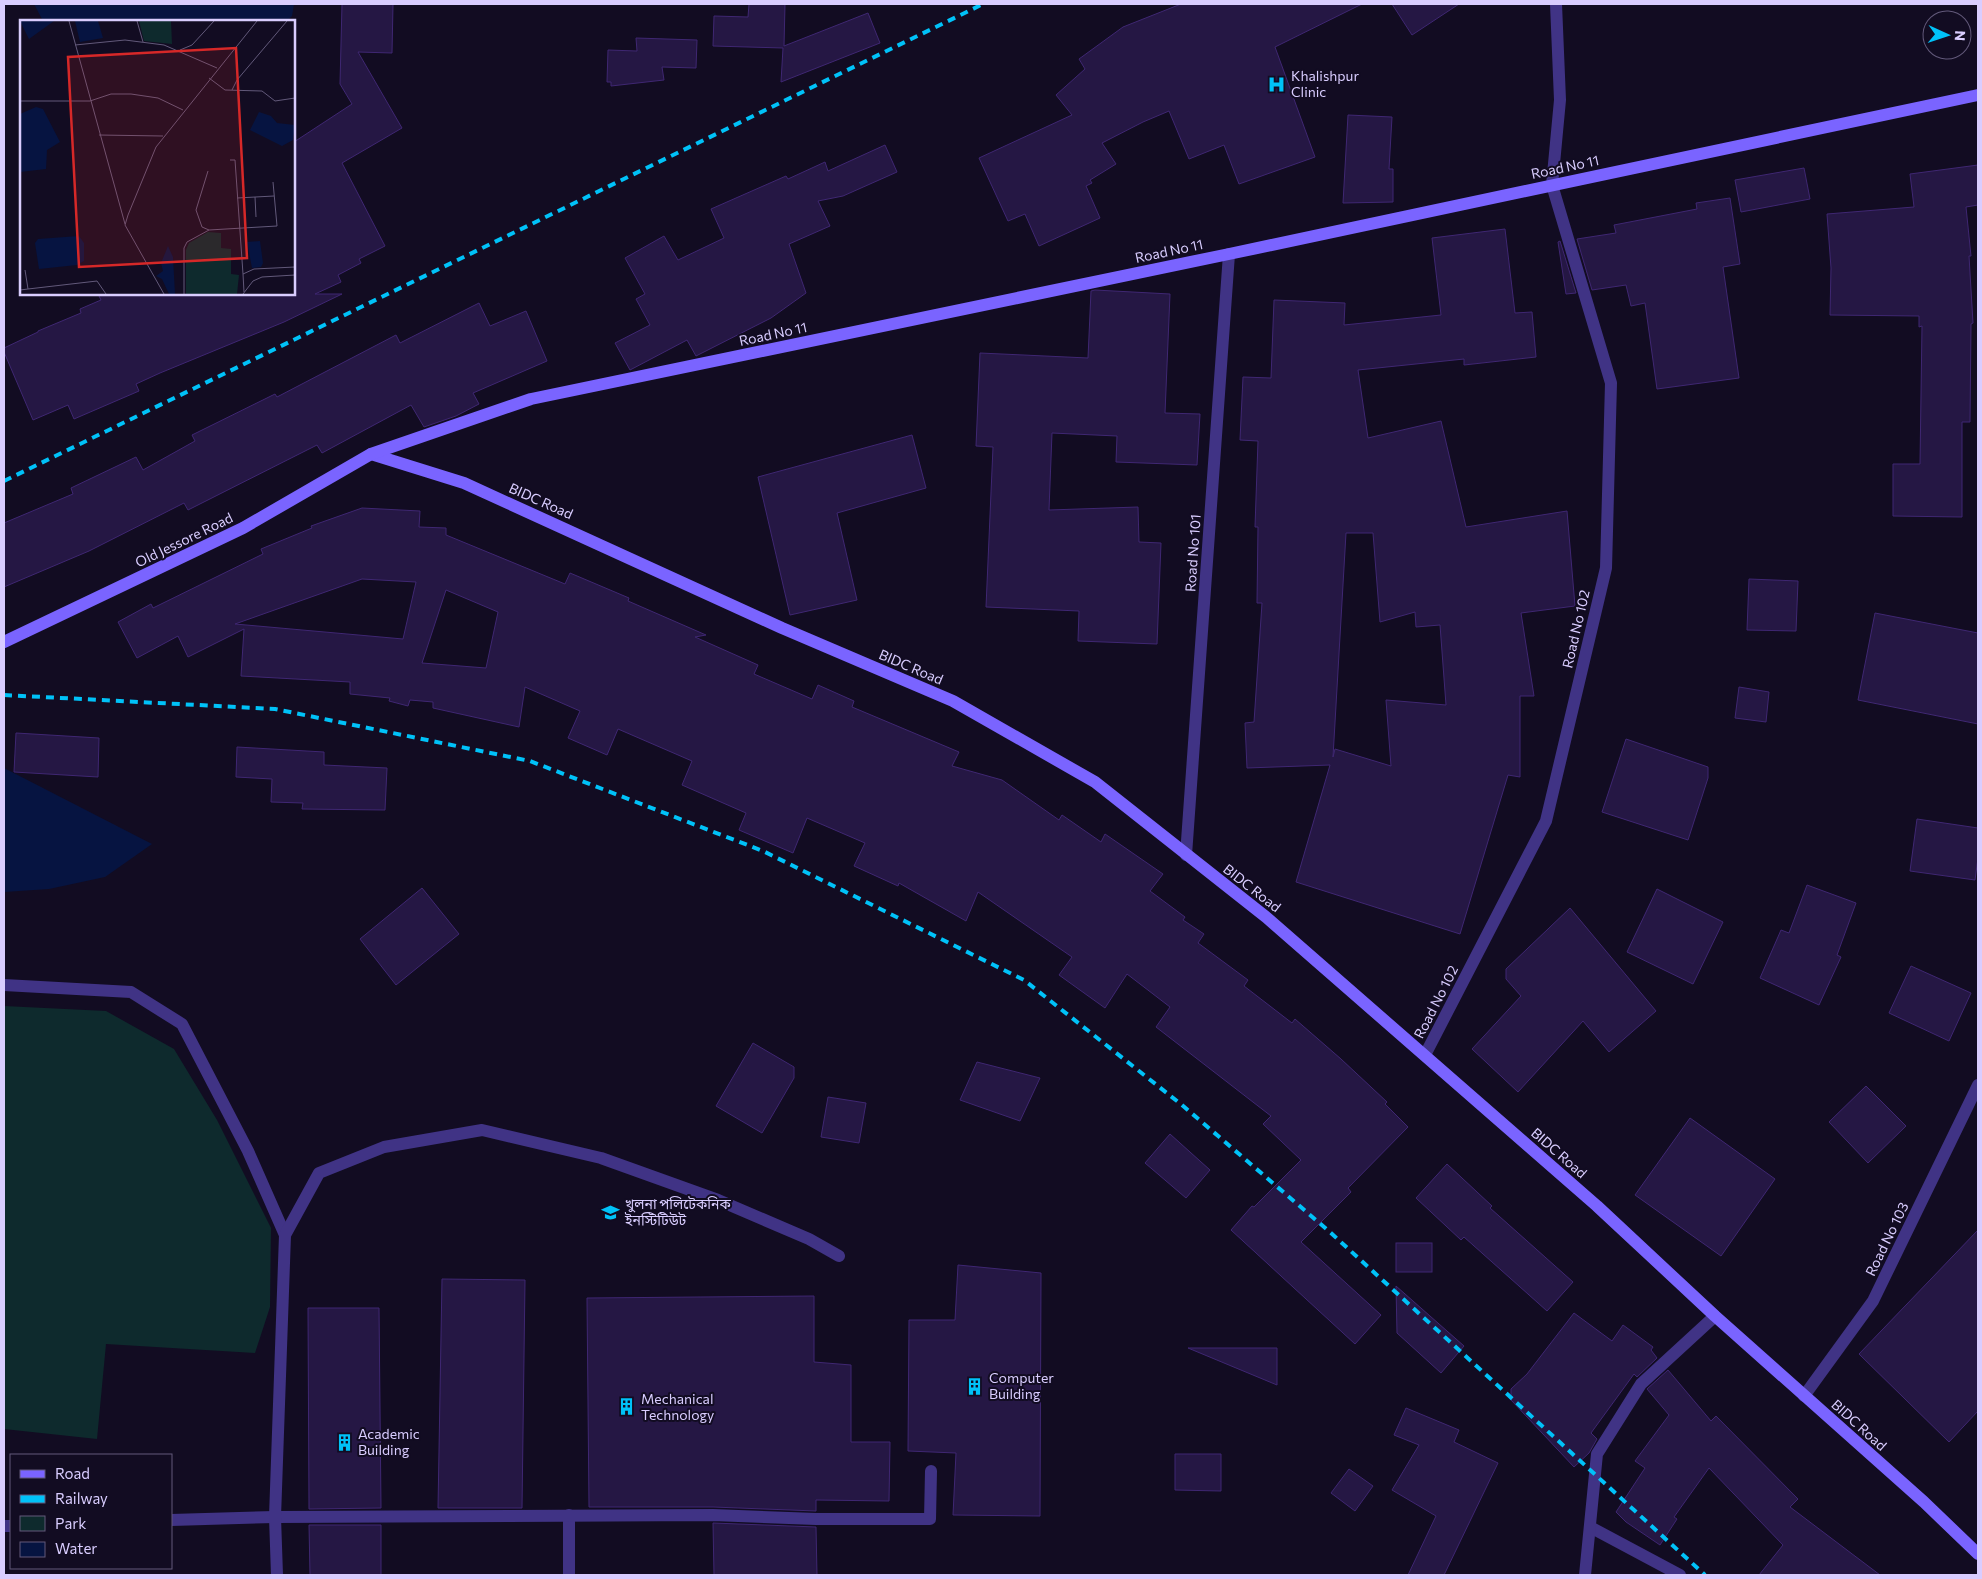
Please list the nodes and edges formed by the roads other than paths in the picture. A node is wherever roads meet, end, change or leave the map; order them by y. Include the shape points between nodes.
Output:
1 (1556, 4) edge
2 (1978, 95) edge
3 (1552, 185) junction
4 (1229, 254) junction
5 (372, 454) junction
6 (4, 642) edge
7 (1186, 855) junction
8 (4, 985) edge
9 (1425, 1055) junction
10 (1978, 1085) edge
11 (285, 1235) junction
12 (839, 1256) dead end
13 (1715, 1316) junction
14 (1804, 1396) junction
15 (931, 1471) dead end
16 (569, 1515) junction
17 (275, 1517) junction
18 (172, 1520) edge
19 (1590, 1527) junction
20 (1978, 1554) edge
21 (276, 1575) edge
22 (569, 1575) edge
23 (1585, 1575) edge
24 (1680, 1575) edge

1 - 3 street via 1560,100
2 - 3 main road, Road No 11
3 - 4 main road, Road No 11
3 - 9 street, Road No 102 via 1611,383 1606,568 1546,821
4 - 5 main road, Road No 11 via 531,399
4 - 7 street, Road No 101
5 - 6 main road, Old Jessore Road via 243,528
5 - 7 main road, BIDC Road via 464,483 782,628 953,701 1095,782
7 - 9 main road, BIDC Road via 1266,917
8 - 11 street via 131,992 182,1024 248,1151
9 - 13 main road, BIDC Road via 1597,1206
10 - 14 street, Road No 103 via 1873,1301
11 - 12 street via 319,1173 384,1147 482,1130 601,1158 718,1200
11 - 17 street
13 - 14 main road, BIDC Road
13 - 19 street via 1641,1384 1597,1454
14 - 20 main road, BIDC Road
15 - 16 street via 930,1519
16 - 17 street
16 - 22 street
17 - 18 street
17 - 21 street
19 - 23 street
19 - 24 street

